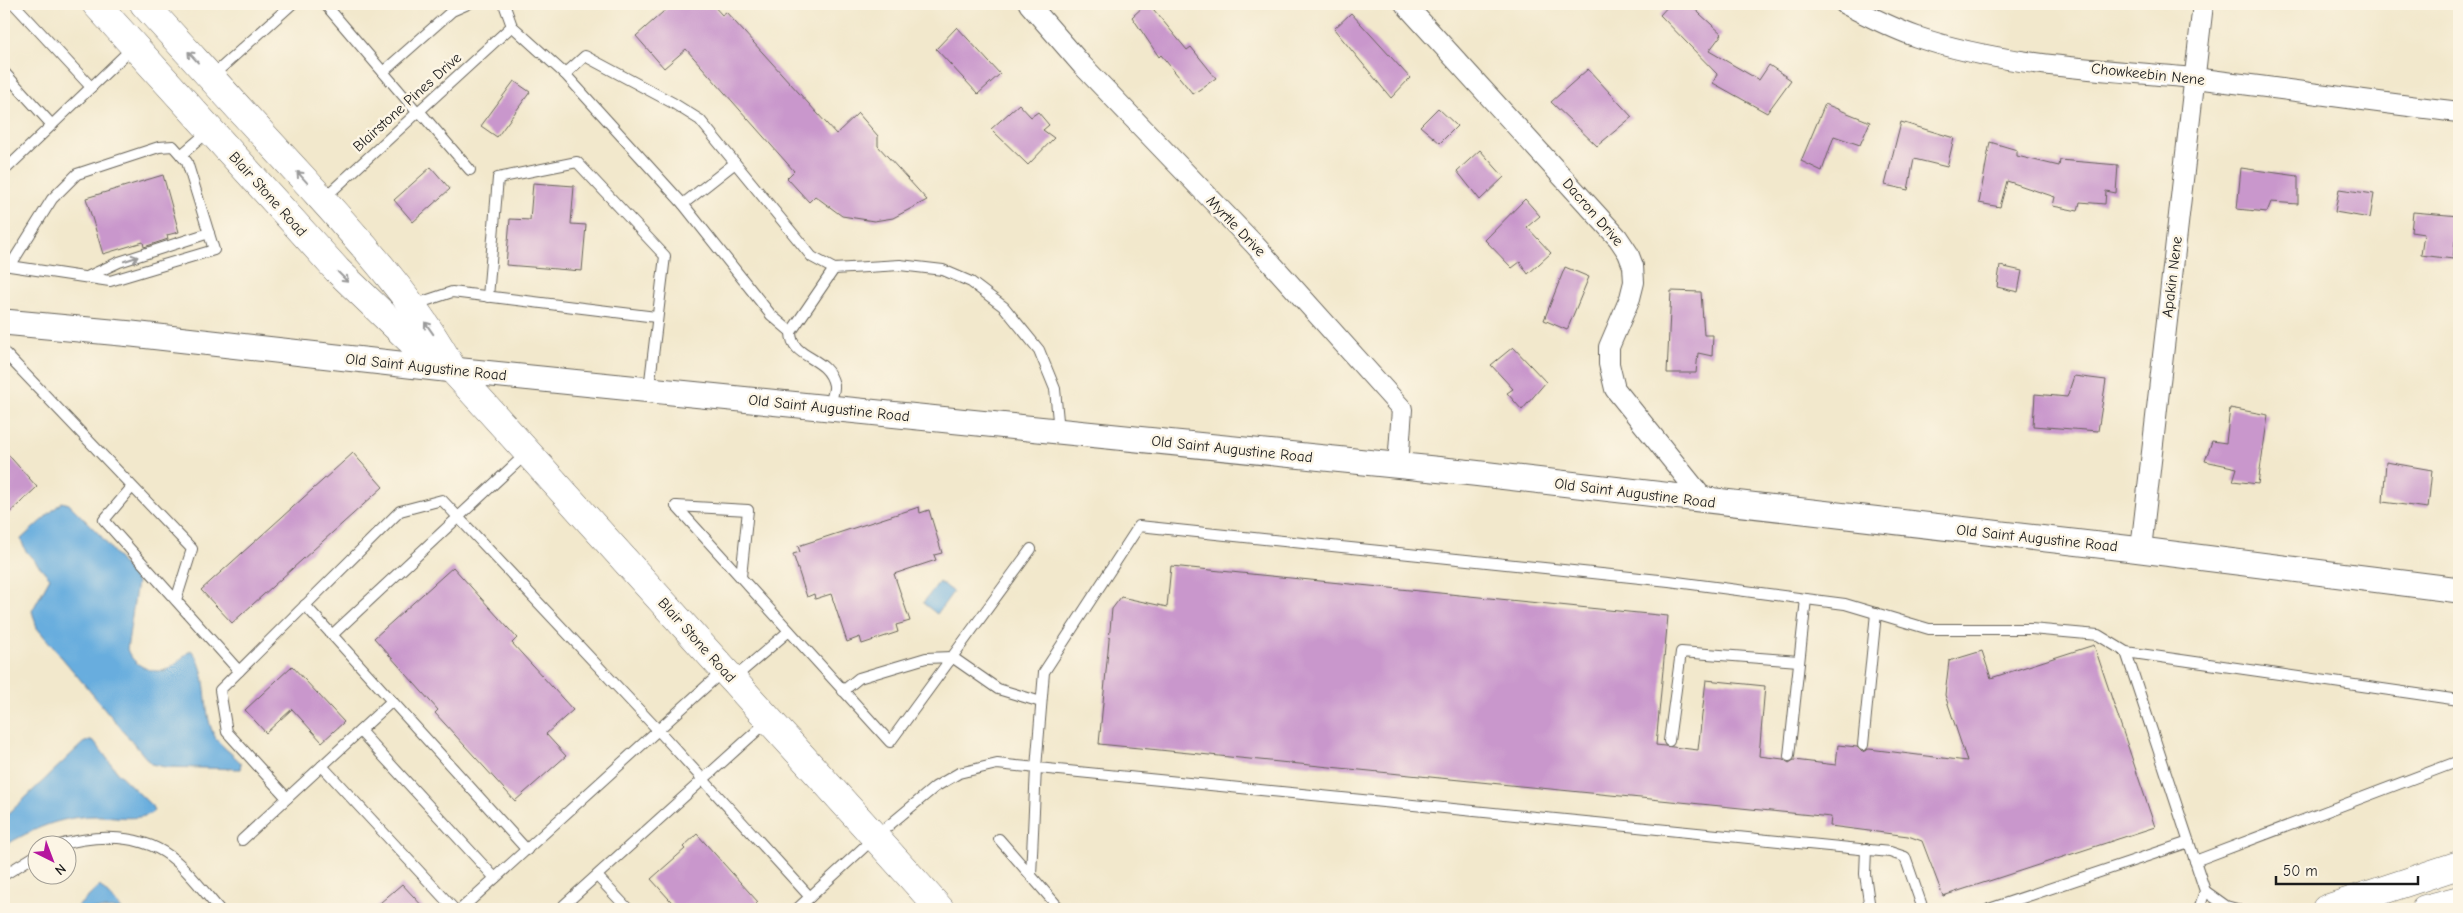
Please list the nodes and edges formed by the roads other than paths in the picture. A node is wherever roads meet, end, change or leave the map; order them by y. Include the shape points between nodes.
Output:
1 (14, 4) edge
2 (96, 4) edge
3 (144, 4) edge
4 (292, 4) edge
5 (325, 4) edge
6 (468, 4) edge
7 (504, 4) edge
8 (1028, 4) edge
9 (1405, 4) edge
10 (1845, 4) edge
11 (2203, 4) edge
12 (512, 26) junction
13 (134, 46) junction
14 (4, 72) edge
15 (383, 72) junction
16 (565, 74) junction
17 (211, 77) junction
18 (2195, 78) junction
19 (91, 87) junction
20 (184, 101) junction
21 (237, 106) junction
22 (2459, 112) edge
23 (419, 113) junction
24 (52, 125) junction
25 (210, 130) junction
26 (181, 155) junction
27 (735, 163) junction
28 (470, 170) dead end
29 (4, 171) edge
30 (322, 199) junction
31 (684, 204) junction
32 (209, 234) junction
33 (834, 269) junction
34 (86, 277) junction
35 (488, 297) junction
36 (413, 305) junction
37 (656, 317) junction
38 (4, 322) edge
39 (791, 332) junction
40 (4, 352) edge
41 (453, 370) junction
42 (649, 390) junction
43 (829, 408) junction
44 (1059, 432) junction
45 (528, 452) junction
46 (1398, 466) junction
47 (132, 486) junction
48 (1705, 501) junction
49 (458, 517) junction
50 (1031, 549) dead end
51 (2140, 549) junction
52 (741, 577) junction
53 (2459, 590) edge
54 (1806, 599) junction
55 (176, 600) junction
56 (305, 605) junction
57 (1876, 613) junction
58 (789, 630) junction
59 (332, 635) junction
60 (2126, 652) junction
61 (952, 657) junction
62 (1799, 661) junction
63 (239, 671) junction
64 (728, 675) junction
65 (843, 691) junction
66 (2459, 700) edge
67 (392, 701) junction
68 (1041, 702) junction
69 (769, 720) junction
70 (658, 730) junction
71 (360, 731) junction
72 (1669, 741) dead end
73 (1863, 745) dead end
74 (1790, 756) dead end
75 (2459, 761) edge
76 (322, 766) junction
77 (1036, 768) junction
78 (703, 780) junction
79 (286, 798) junction
80 (874, 837) junction
81 (999, 839) dead end
82 (242, 840) dead end
83 (78, 841) edge
84 (2189, 842) junction
85 (1866, 849) junction
86 (527, 850) junction
87 (28, 860) edge
88 (2195, 861) junction
89 (2459, 865) edge
90 (4, 875) edge
91 (597, 876) junction
92 (1031, 876) junction
93 (495, 878) junction
94 (2205, 891) junction
95 (810, 897) junction
96 (2459, 900) edge
97 (936, 907) edge
98 (220, 909) edge
99 (454, 909) edge
100 (461, 909) edge
101 (568, 909) edge
102 (628, 909) edge
103 (797, 909) edge
104 (1060, 909) edge
105 (1870, 909) edge
106 (1923, 909) edge
107 (1989, 909) edge
108 (2199, 909) edge
109 (2238, 909) edge
110 (2326, 909) edge
111 (2425, 909) edge

1 - 19 lane
2 - 13 main road, Blair Stone Road
17 -> 3 main road, Blair Stone Road
4 - 17 lane
5 - 15 lane
6 - 15 lane via 452,11
7 - 12 lane
8 - 46 street, Myrtle Drive via 1082,65 1254,244 1402,409
9 - 48 street, Dacron Drive via 1618,238 1628,253 1634,282 1609,347 1615,388
10 - 18 street, Chowkeebin Nene via 1917,37 1962,50 2033,63
11 - 18 street, Apakin Nene
12 - 16 lane
12 - 23 lane, Blairstone Pines Drive
13 - 19 lane
13 - 20 main road, Blair Stone Road
14 - 24 lane
15 - 23 lane
16 - 27 lane via 585,56 700,120
16 - 31 lane
17 - 20 main road
17 - 21 main road, Blair Stone Road
18 - 22 street, Chowkeebin Nene
18 - 51 street, Apakin Nene
19 - 24 lane
20 - 25 main road, Blair Stone Road
21 - 25 main road
30 -> 21 main road, Blair Stone Road
23 - 28 lane
23 - 30 lane, Blairstone Pines Drive
24 - 29 lane
25 - 26 lane
25 -> 41 main road, Blair Stone Road via 377,311 414,344
26 - 32 lane via 187,162
26 - 34 lane via 173,146 159,147 77,174 52,199 10,266
27 - 31 lane
27 - 33 lane via 812,257
30 - 36 main road, Blair Stone Road
31 - 39 lane via 771,316
34 -> 32 lane via 119,262
32 - 34 lane via 214,250 110,281
33 - 39 lane
33 - 44 lane via 900,265 943,270 971,282 1004,307 1039,350 1055,389
35 - 36 lane via 452,292
35 - 37 lane
35 - 37 lane via 498,178 577,162 665,256
41 -> 36 main road, Blair Stone Road
37 - 42 lane
38 - 41 street, Old Saint Augustine Road
39 - 43 lane via 791,342 798,350 825,366 831,376 834,386
40 - 47 lane
41 - 42 street, Old Saint Augustine Road
41 - 45 main road, Blair Stone Road
42 - 43 street, Old Saint Augustine Road
43 - 44 street, Old Saint Augustine Road
44 - 46 street, Old Saint Augustine Road
45 - 49 lane
45 - 64 main road, Blair Stone Road
46 - 48 street, Old Saint Augustine Road
47 - 55 lane via 192,550
47 - 55 lane via 104,520
48 - 51 street, Old Saint Augustine Road
49 - 56 lane via 442,500 400,511
49 - 59 lane
49 - 70 lane
50 - 61 lane
51 - 53 street, Old Saint Augustine Road
52 - 52 lane via 748,510 676,506 689,520
52 - 58 lane
54 - 57 lane via 1845,604
54 - 62 lane
54 - 68 lane via 1669,581 1139,526 1044,672
55 - 63 lane
56 - 59 lane
56 - 63 lane
57 - 60 lane via 1929,629 2031,629 2098,635
57 - 73 lane
58 - 64 lane
58 - 65 lane
59 - 67 lane
60 - 66 lane
60 - 84 lane
61 - 65 lane via 926,658 859,678
61 - 65 lane via 890,742
61 - 68 lane via 998,689
62 - 72 lane via 1681,652
62 - 74 lane
63 - 79 lane via 220,690 227,732
64 - 69 main road, Blair Stone Road
64 - 70 lane
67 - 71 lane
67 - 86 lane
68 - 77 lane
69 - 78 lane
69 - 80 main road, Blair Stone Road
70 - 78 lane
70 - 86 lane
71 - 76 lane
71 - 93 lane
75 - 88 lane
76 - 79 lane
76 - 99 lane
77 - 80 lane via 997,764 959,773 935,787
77 - 85 lane
77 - 92 lane
78 - 91 lane
78 - 95 lane
79 - 82 lane
80 - 95 lane
80 - 97 main road, Blair Stone Road
81 - 92 lane
83 - 98 lane via 99,836 120,837 149,845 175,860
84 - 88 lane
84 - 107 lane
85 - 105 lane via 1864,874
85 - 106 lane via 1905,857
86 - 93 lane
87 - 90 lane
88 - 94 lane
89 - 110 main road
91 - 101 lane via 564,905
91 - 102 lane
92 - 104 lane
93 - 100 lane
94 - 108 lane
94 - 109 lane via 2226,906
95 - 103 lane
96 - 111 main road

